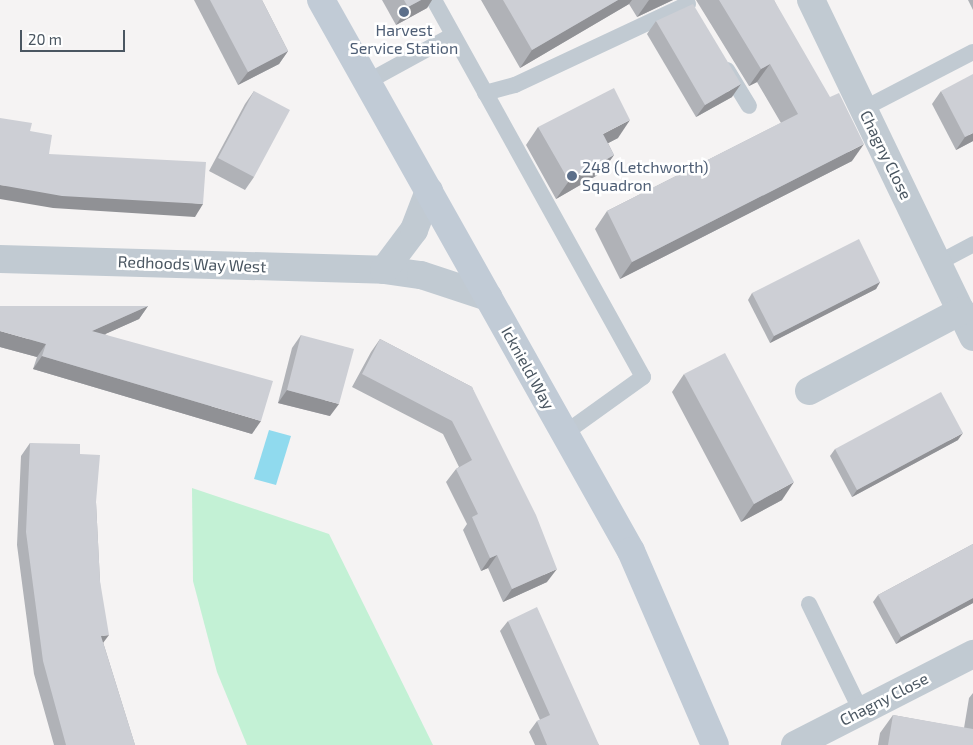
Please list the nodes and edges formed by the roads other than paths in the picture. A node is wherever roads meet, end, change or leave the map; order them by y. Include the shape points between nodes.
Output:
1 (321, 0) edge
2 (434, 0) edge
3 (810, 0) edge
4 (687, 2) edge
5 (698, 21) edge
6 (453, 35) junction
7 (973, 52) edge
8 (719, 55) edge
9 (367, 82) junction
10 (485, 93) junction
11 (749, 106) dead end
12 (863, 109) junction
13 (428, 191) junction
14 (973, 244) edge
15 (0, 259) edge
16 (938, 263) junction
17 (384, 270) junction
18 (488, 297) junction
19 (961, 311) junction
20 (973, 337) edge
21 (809, 391) dead end
22 (565, 433) junction
23 (809, 604) dead end
24 (973, 654) edge
25 (862, 711) junction
26 (716, 745) edge
27 (795, 745) edge

1 - 9 street, Icknield Way
2 - 6 lane
3 - 12 street, Chagny Close
4 - 5 lane
4 - 10 lane via 515,85
6 - 9 lane
6 - 10 lane
7 - 12 lane
8 - 11 lane
9 - 13 street, Icknield Way
10 - 22 lane via 643,377
12 - 16 street, Chagny Close
13 - 17 street via 414,230
13 - 18 street, Icknield Way
14 - 16 lane
15 - 17 street, Redhoods Way West
16 - 19 street, Chagny Close
17 - 18 street, Redhoods Way West via 421,275
18 - 22 street, Icknield Way
19 - 20 street, Chagny Close
19 - 21 street
22 - 26 street, Icknield Way via 631,551
23 - 25 lane
24 - 25 street, Chagny Close
25 - 27 street, Chagny Close

